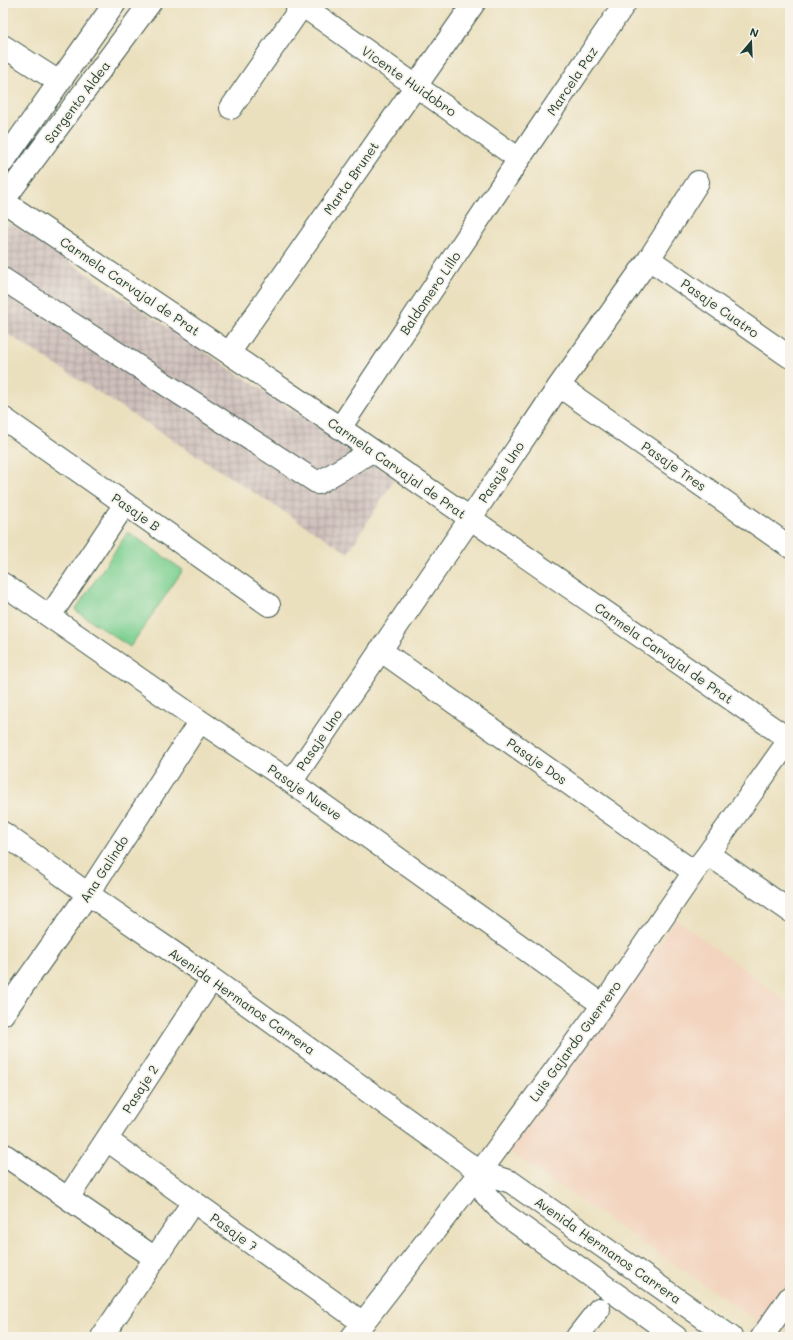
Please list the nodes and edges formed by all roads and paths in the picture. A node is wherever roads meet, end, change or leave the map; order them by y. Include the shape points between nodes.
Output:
1 (115, 3) edge
2 (150, 3) edge
3 (474, 3) edge
4 (625, 3) edge
5 (302, 4) edge
6 (3, 46) edge
7 (59, 82) junction
8 (415, 85) junction
9 (232, 108) dead end
10 (519, 159) junction
11 (3, 162) edge
12 (698, 182) dead end
13 (3, 201) edge
14 (649, 258) junction
15 (3, 279) edge
16 (229, 352) junction
17 (790, 357) edge
18 (559, 386) junction
19 (3, 418) edge
20 (340, 428) junction
21 (372, 451) junction
22 (125, 504) junction
23 (470, 519) junction
24 (790, 547) edge
25 (3, 584) edge
26 (269, 605) dead end
27 (50, 616) junction
28 (380, 650) junction
29 (200, 721) junction
30 (790, 739) edge
31 (291, 782) junction
32 (3, 833) edge
33 (708, 854) junction
34 (694, 872) junction
35 (88, 894) junction
36 (790, 911) edge
37 (212, 979) junction
38 (603, 1005) junction
39 (3, 1014) edge
40 (106, 1140) junction
41 (3, 1154) edge
42 (480, 1172) junction
43 (68, 1198) junction
44 (193, 1202) junction
45 (155, 1258) junction
46 (790, 1297) edge
47 (600, 1309) dead end
48 (357, 1330) edge
49 (102, 1337) edge
50 (577, 1337) edge
51 (676, 1337) edge
52 (731, 1337) edge
53 (762, 1337) edge

1 - 7 street, Sargento Aldea
2 - 13 street, Sargento Aldea
3 - 8 street, Marta Brunet
4 - 10 street, Marcela Paz
5 - 8 street, Vicente Huidobro
5 - 9 street
6 - 7 street
7 - 11 street, Sargento Aldea
8 - 10 street, Vicente Huidobro
8 - 16 street, Marta Brunet
10 - 20 street, Baldomero Lillo
12 - 14 street, Pasaje Uno
13 - 16 street, Carmela Carvajal de Prat
14 - 17 street, Pasaje Cuatro
14 - 18 street, Pasaje Uno
15 - 21 street via 318,483
16 - 20 street, Carmela Carvajal de Prat
18 - 23 street, Pasaje Uno
18 - 24 street, Pasaje Tres
19 - 22 street, Pasaje B
20 - 21 street, Carmela Carvajal de Prat
21 - 23 street, Carmela Carvajal de Prat
22 - 26 street, Pasaje B
22 - 27 street
23 - 28 street, Pasaje Uno
23 - 30 street, Carmela Carvajal de Prat
25 - 27 street, Pasaje Nueve
27 - 29 street, Pasaje Nueve
28 - 31 street, Pasaje Uno
28 - 34 street, Pasaje Dos
29 - 31 street, Pasaje Nueve
29 - 35 street, Ana Galindo
30 - 33 street, Luis Gajardo Guerrero
31 - 38 street, Pasaje Nueve
32 - 35 street, Avenida Hermanos Carrera
33 - 34 street, Luis Gajardo Guerrero
33 - 36 street
34 - 38 street, Luis Gajardo Guerrero
35 - 37 street, Avenida Hermanos Carrera
35 - 39 street, Ana Galindo
37 - 40 street, Pasaje 2
37 - 42 street, Avenida Hermanos Carrera
38 - 42 street, Luis Gajardo Guerrero
40 - 43 street, Pasaje 2
40 - 44 street, Pasaje 7
41 - 43 street
42 - 48 street, Luis Gajardo Guerrero
42 - 51 street via 486,1194 504,1214
42 - 52 street, Avenida Hermanos Carrera via 511,1182
43 - 45 street
44 - 45 street
44 - 48 street, Pasaje 7
45 - 49 street
46 - 53 street
47 - 50 street

